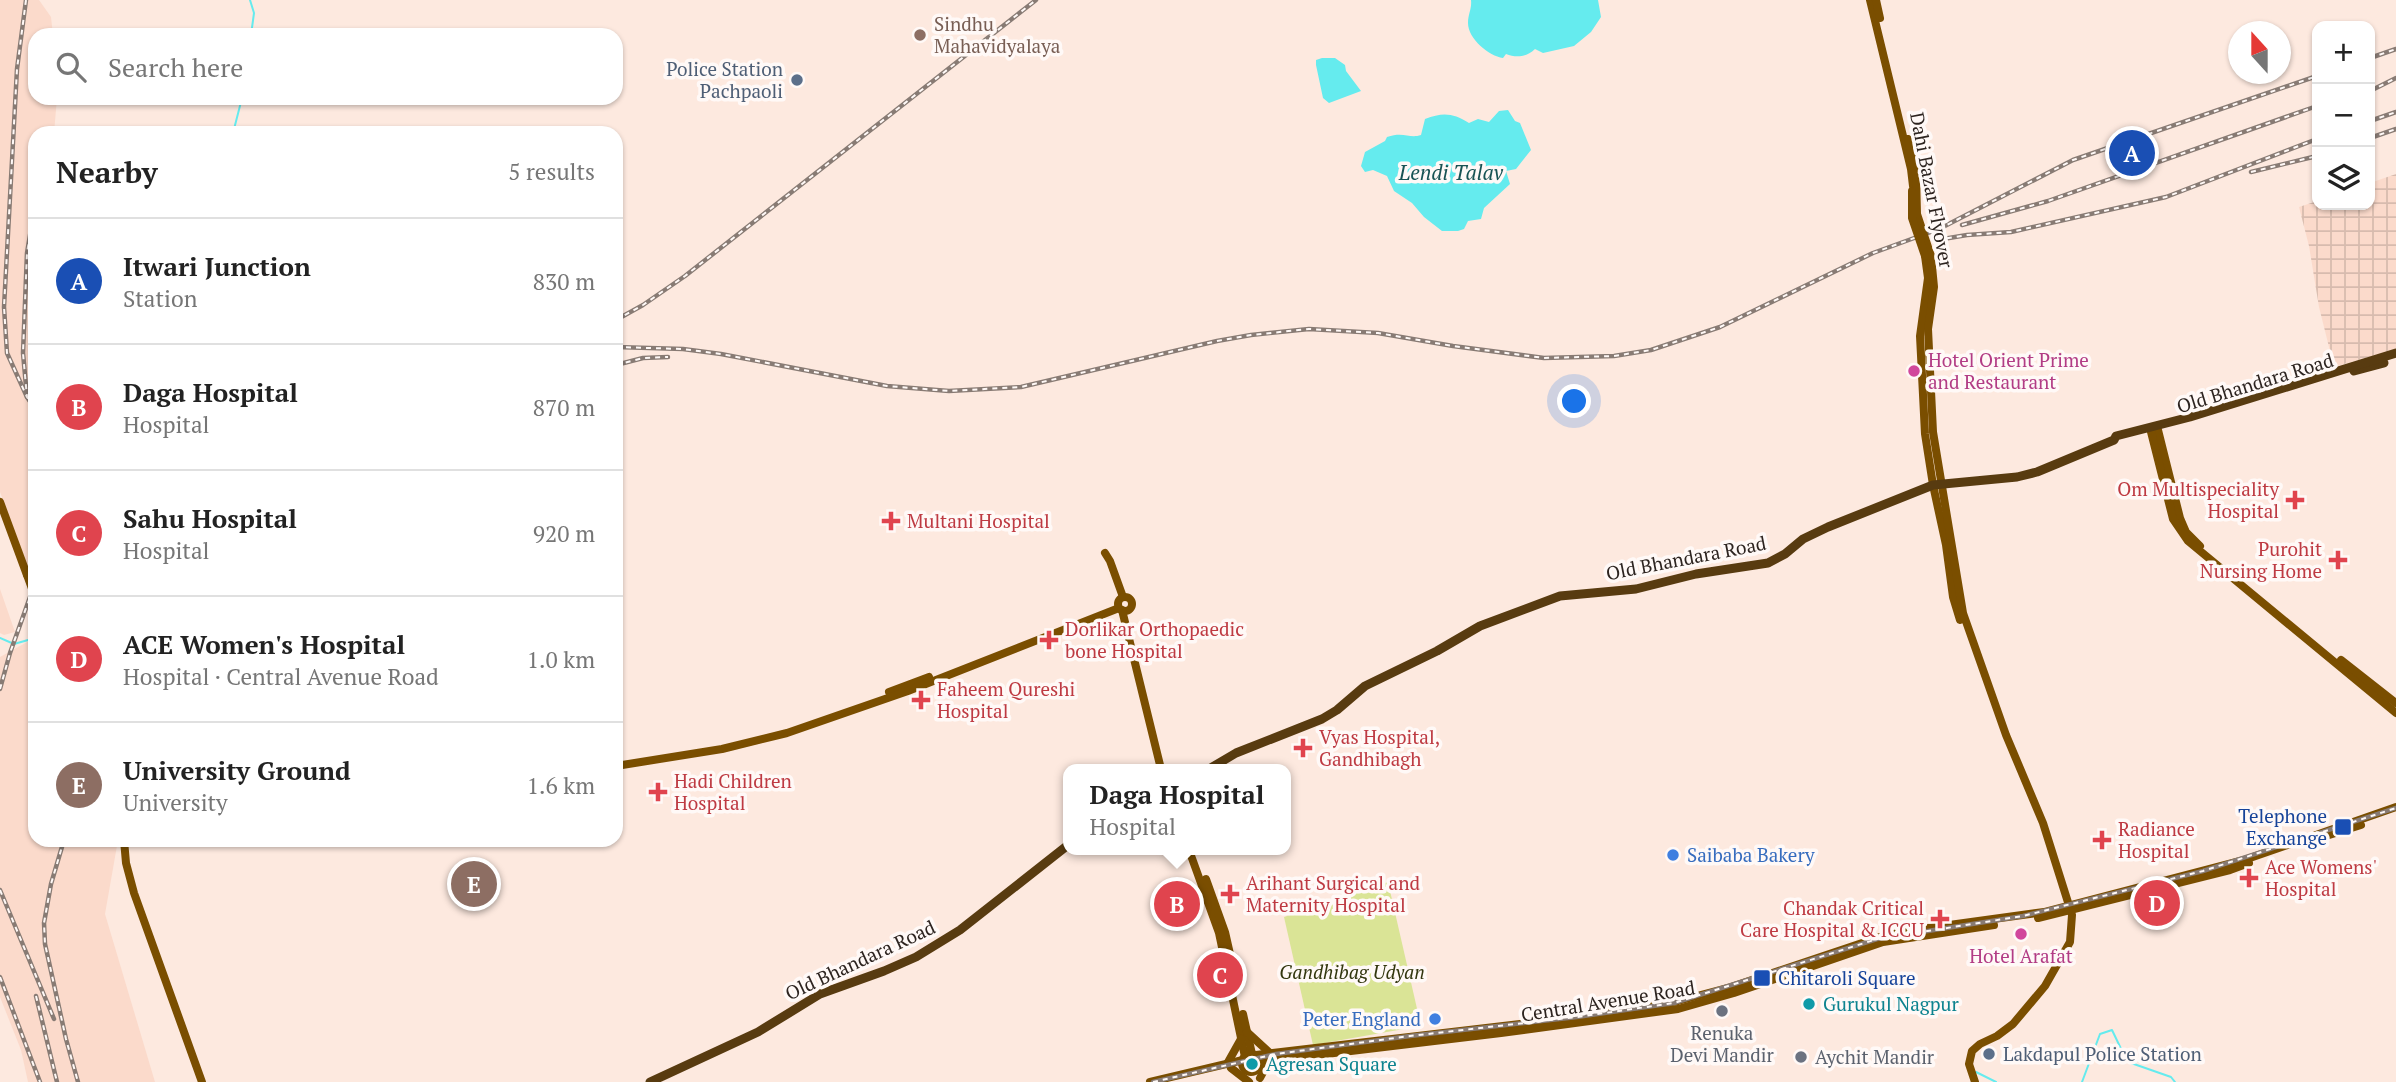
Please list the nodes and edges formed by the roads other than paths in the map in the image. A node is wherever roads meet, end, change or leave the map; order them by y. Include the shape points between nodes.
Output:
1 (1870, 0) edge
2 (1876, 0) edge
3 (1879, 26) junction
4 (2396, 353) edge
5 (2396, 359) edge
6 (2380, 361) junction
7 (2154, 429) junction
8 (1937, 485) junction
9 (0, 502) edge
10 (1106, 556) dead end
11 (28, 578) edge
12 (1121, 605) junction
13 (2396, 703) edge
14 (2396, 713) edge
15 (623, 763) edge
16 (1163, 764) edge
17 (1217, 764) edge
18 (2396, 807) edge
19 (2396, 813) edge
20 (124, 847) edge
21 (1063, 850) edge
22 (1191, 855) edge
23 (1197, 855) edge
24 (2067, 909) junction
25 (1244, 1035) junction
26 (1229, 1066) junction
27 (1256, 1066) edge
28 (202, 1082) edge
29 (650, 1082) edge
30 (1150, 1082) edge
31 (1174, 1082) edge
32 (1249, 1082) edge
33 (1975, 1082) edge

1 - 3 main road
2 - 3 main road
3 - 8 main road, Dahi Bazar Flyover, bridge via 1911,169 1912,218 1928,278 1928,370
4 - 6 highway
5 - 6 highway, Old Bhandara Road
6 - 7 highway, Old Bhandara Road
7 - 8 highway, Old Bhandara Road via 2037,472
7 - 13 main road via 2186,532
7 - 14 main road via 2173,519 2188,541
8 - 17 highway, Old Bhandara Road via 1828,527 1768,563 1636,589 1560,596 1480,626 1364,686 1322,719
8 - 24 main road, Dahi Bazar Flyover via 1961,615
9 - 11 main road, bridge
10 - 12 main road
12 - 15 main road via 786,728
12 - 16 main road
18 - 24 main road via 2247,859
19 - 24 main road, Central Avenue Road via 2230,870
20 - 28 main road via 134,893
21 - 29 highway, Old Bhandara Road via 960,930 916,957 820,994 758,1032
22 - 25 main road via 1219,933
23 - 25 main road via 1225,932
24 - 27 main road, Central Avenue Road via 1883,939 1678,1009 1439,1036
24 - 33 main road, Dahi Bazar Flyover via 2070,942 2045,986 2013,1024 1972,1051 1969,1064
25 - 26 main road
25 - 27 main road
25 - 27 main road
26 - 27 main road, Central Avenue Road
26 - 30 main road, Central Avenue Road
26 - 31 main road, Central Avenue Road
26 - 32 main road

